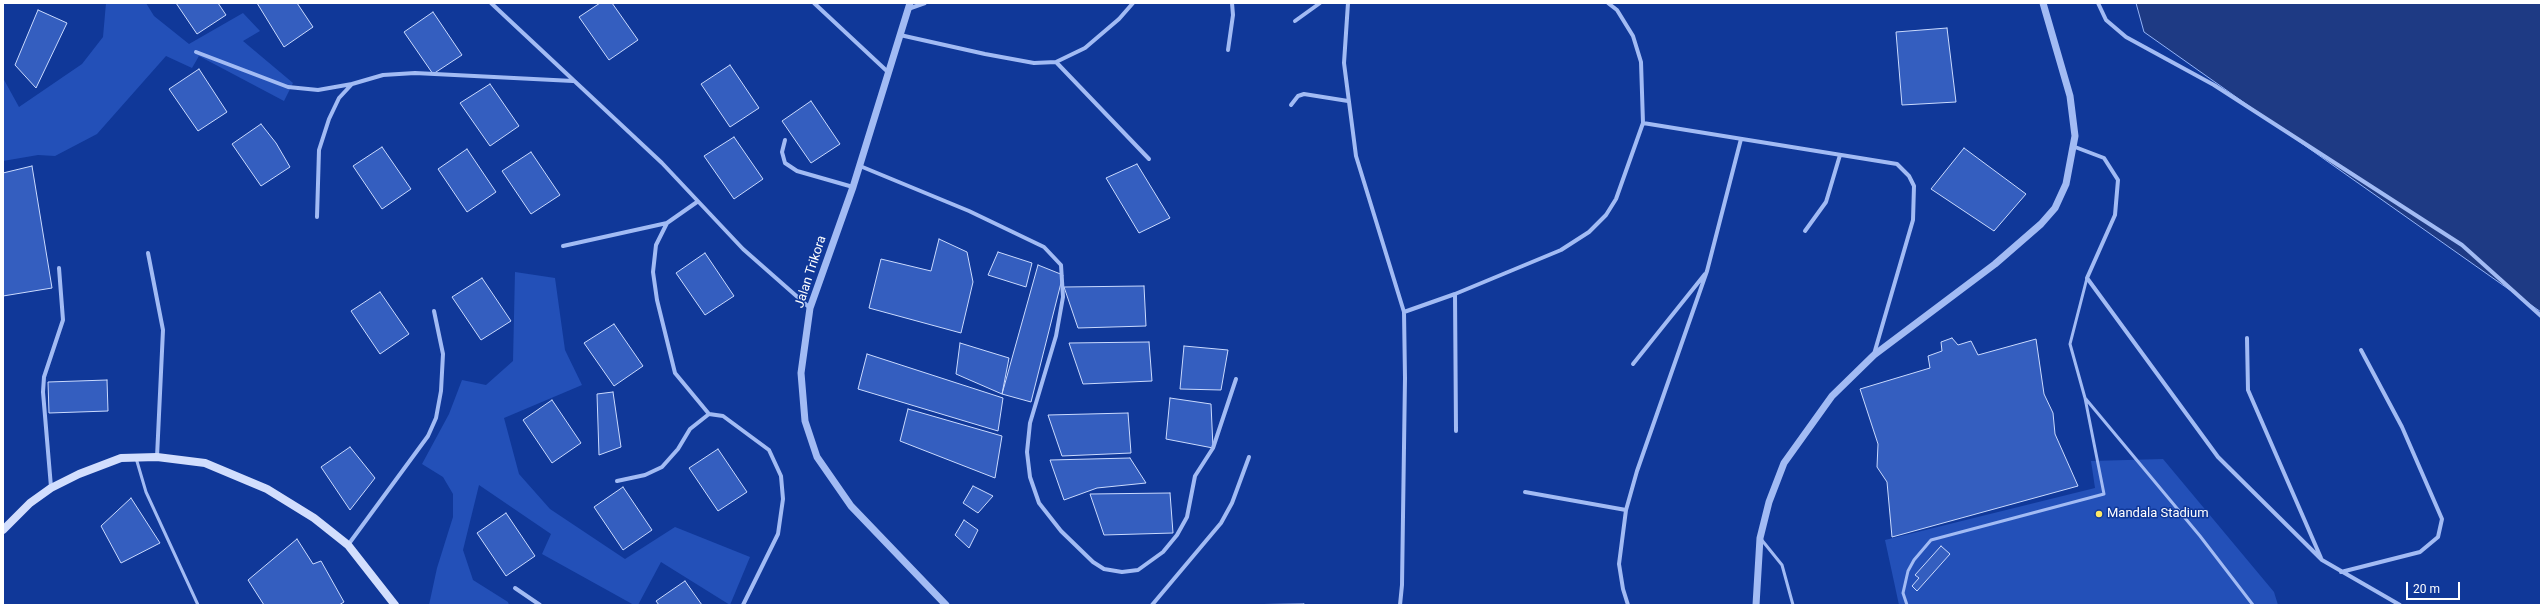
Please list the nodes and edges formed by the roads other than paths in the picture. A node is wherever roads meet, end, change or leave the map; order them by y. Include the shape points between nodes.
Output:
1 (491, 3) edge
2 (814, 3) edge
3 (925, 3) edge
4 (1133, 3) edge
5 (1232, 3) edge
6 (1320, 3) edge
7 (1348, 3) edge
8 (1608, 3) edge
9 (2044, 3) edge
10 (2098, 3) edge
11 (909, 6) edge
12 (1295, 21) dead end
13 (900, 35) junction
14 (1228, 50) dead end
15 (196, 52) dead end
16 (1056, 62) junction
17 (889, 73) junction
18 (573, 81) junction
19 (352, 84) junction
20 (1348, 101) junction
21 (1290, 105) dead end
22 (1642, 123) junction
23 (1741, 139) junction
24 (785, 140) dead end
25 (2074, 147) junction
26 (1840, 154) junction
27 (1149, 159) dead end
28 (860, 166) junction
29 (853, 187) junction
30 (697, 202) junction
31 (317, 217) dead end
32 (667, 223) junction
33 (1805, 232) dead end
34 (563, 246) dead end
35 (148, 253) dead end
36 (59, 268) dead end
37 (1707, 271) junction
38 (2087, 278) junction
39 (1455, 294) junction
40 (810, 308) junction
41 (434, 311) dead end
42 (1404, 312) junction
43 (2541, 316) edge
44 (2247, 338) dead end
45 (2361, 350) dead end
46 (1874, 355) junction
47 (1633, 364) dead end
48 (1236, 378) dead end
49 (2085, 398) junction
50 (708, 414) junction
51 (1456, 431) dead end
52 (158, 457) junction
53 (1249, 457) dead end
54 (136, 458) junction
55 (617, 481) dead end
56 (51, 488) junction
57 (1525, 492) dead end
58 (1626, 510) junction
59 (3, 530) edge
60 (1760, 538) junction
61 (348, 545) junction
62 (2322, 560) junction
63 (2340, 572) junction
64 (515, 588) dead end
65 (198, 605) edge
66 (396, 605) edge
67 (540, 605) edge
68 (743, 605) edge
69 (946, 605) edge
70 (1152, 605) edge
71 (1400, 605) edge
72 (1628, 605) edge
73 (1756, 605) edge
74 (1793, 605) edge
75 (1907, 605) edge
76 (2253, 605) edge
77 (2400, 605) edge

1 - 18 street
2 - 17 street
3 - 11 street
4 - 16 street via 1085,48
5 - 14 street via 1233,15
6 - 12 street
7 - 20 street via 1344,63
8 - 22 street via 1617,10 1633,36 1641,62
9 - 25 street via 2070,96
10 - 43 street via 2106,20 2126,36 2214,85 2462,245
11 - 13 street, Jalan Trikora
13 - 16 street via 985,54 1034,62
13 - 17 street, Jalan Trikora
15 - 19 street via 288,87 318,90
16 - 27 street
17 - 28 street, Jalan Trikora
18 - 19 street via 415,74 383,75
18 - 30 street via 662,163
19 - 31 street via 339,98 319,150
20 - 21 street via 1304,94 1298,96
20 - 42 street via 1356,156
22 - 23 street
22 - 39 street via 1616,199 1606,215 1589,232 1561,250
23 - 26 street
23 - 37 street
24 - 29 street via 782,152 785,163 797,170
25 - 38 street via 2104,158 2118,180 2115,215
25 - 46 street via 2066,184 2055,208 2041,224 1995,264
26 - 33 street via 1826,202
26 - 46 street via 1898,164 1914,186 1913,220
28 - 29 street, Jalan Trikora
28 - 48 street via 970,211 1044,247 1060,265 1063,297 1056,336 1030,423 1030,477 1039,503 1060,531 1104,569 1122,572 1138,570 1163,552 1177,535 1187,517 1195,476 1213,448
29 - 40 street, Jalan Trikora
30 - 32 street
30 - 40 street via 743,249
32 - 34 street
32 - 50 street via 656,245 653,272 662,324 675,373
35 - 52 street via 163,330
36 - 56 street via 63,320 44,377 43,392
37 - 47 street
37 - 58 street via 1637,470
38 - 49 lane via 2070,344
38 - 62 street via 2218,458
39 - 42 street
39 - 51 street
40 - 69 street, Jalan Trikora via 801,374 805,421 816,457 851,506
41 - 61 street via 443,354 441,391 436,418 428,436
42 - 71 street
44 - 62 street via 2248,390
45 - 63 street via 2402,427 2442,519 2438,537 2420,552
46 - 60 street via 1832,396 1784,462 1769,502
49 - 75 lane via 2104,494 1931,540 1918,554 1908,571 1903,593
49 - 76 lane via 2200,536
50 - 55 street via 690,429 678,449 662,467 645,475
50 - 68 street via 723,416 769,450 781,476 783,499 778,534
52 - 54 main road
52 - 61 main road via 205,463 267,489 314,518
53 - 70 street via 1232,503 1221,523
54 - 56 main road via 121,458
54 - 65 lane via 146,492
56 - 59 main road via 30,503
57 - 58 street
58 - 72 street via 1619,564
60 - 73 street
60 - 74 lane via 1782,565
61 - 66 main road
62 - 63 street
63 - 77 street
64 - 67 street

